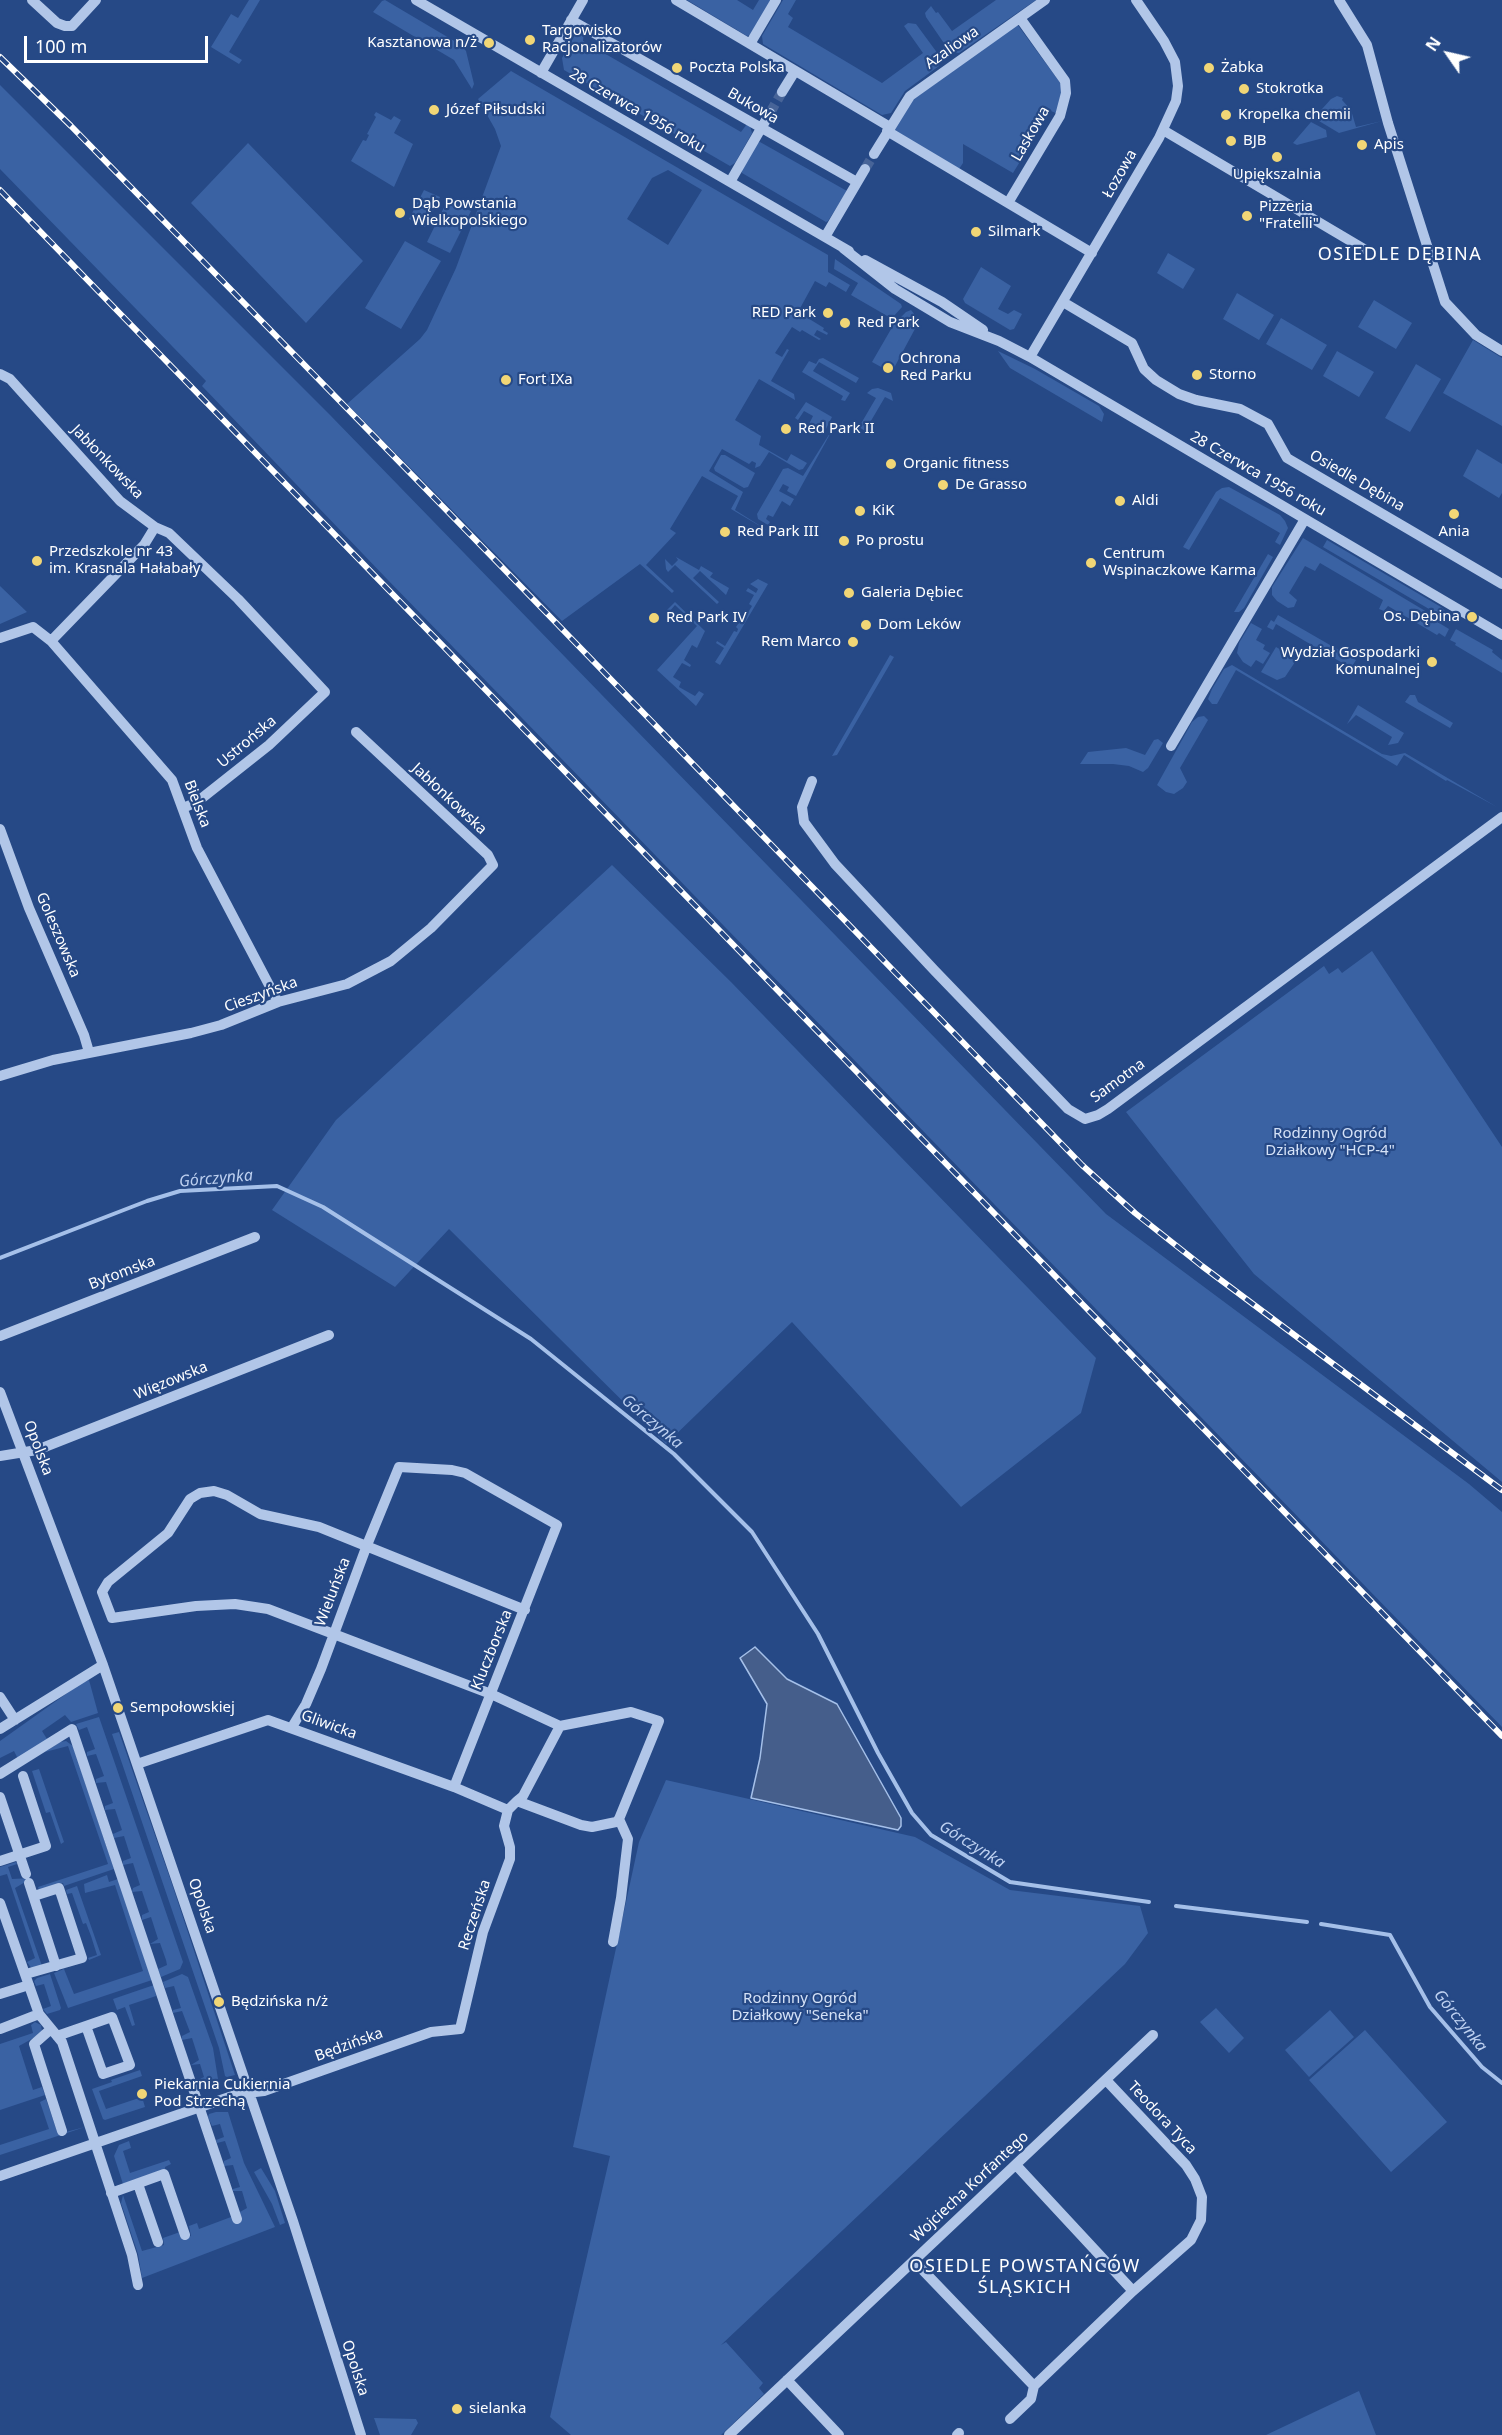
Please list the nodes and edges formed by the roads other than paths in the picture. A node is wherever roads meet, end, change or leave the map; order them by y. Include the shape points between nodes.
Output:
1 (32, 0) edge
2 (96, 0) edge
3 (416, 0) edge
4 (583, 0) edge
5 (676, 0) edge
6 (776, 0) edge
7 (1045, 0) edge
8 (1339, 0) edge
9 (1139, 1) edge
10 (1020, 18) junction
11 (572, 20) junction
12 (750, 44) junction
13 (795, 71) junction
14 (541, 73) junction
15 (782, 92) tunnel mouth
16 (770, 113) tunnel mouth
17 (761, 128) junction
18 (888, 129) junction
19 (1163, 130) junction
20 (874, 154) tunnel mouth
21 (865, 169) tunnel mouth
22 (730, 182) junction
23 (857, 182) junction
24 (1008, 203) junction
25 (825, 237) junction
26 (1364, 249) dead end
27 (1092, 253) junction
28 (1063, 302) junction
29 (1502, 351) edge
30 (1030, 357) junction
31 (0, 375) edge
32 (1305, 519) junction
33 (155, 527) junction
34 (1502, 584) edge
35 (1502, 635) edge
36 (0, 638) edge
37 (51, 641) junction
38 (325, 692) joint
39 (356, 732) dead end
40 (1171, 747) dead end
41 (812, 781) dead end
42 (183, 808) junction
43 (1502, 817) edge
44 (0, 829) edge
45 (493, 865) joint
46 (278, 1002) junction
47 (89, 1052) junction
48 (0, 1076) edge
49 (255, 1237) dead end
50 (329, 1335) dead end
51 (0, 1336) edge
52 (0, 1392) edge
53 (23, 1453) junction
54 (0, 1456) edge
55 (399, 1467) joint
56 (367, 1545) junction
57 (525, 1610) junction
58 (333, 1635) junction
59 (103, 1665) junction
60 (491, 1694) junction
61 (0, 1697) edge
62 (15, 1720) junction
63 (560, 1726) junction
64 (292, 1727) junction
65 (0, 1729) edge
66 (137, 1764) junction
67 (0, 1774) edge
68 (23, 1776) dead end
69 (454, 1787) junction
70 (0, 1797) edge
71 (517, 1801) junction
72 (508, 1810) junction
73 (619, 1819) junction
74 (20, 1855) junction
75 (0, 1861) edge
76 (34, 1896) junction
77 (0, 1903) edge
78 (613, 1942) dead end
79 (56, 1966) junction
80 (27, 1980) junction
81 (0, 1994) edge
82 (39, 2014) junction
83 (86, 2026) junction
84 (0, 2029) edge
85 (460, 2029) joint
86 (54, 2033) junction
87 (1153, 2035) dead end
88 (1106, 2080) junction
89 (249, 2093) junction
90 (200, 2109) junction
91 (62, 2131) dead end
92 (96, 2144) junction
93 (1016, 2165) junction
94 (0, 2176) edge
95 (138, 2184) junction
96 (111, 2193) junction
97 (237, 2219) dead end
98 (185, 2235) dead end
99 (158, 2242) dead end
100 (914, 2260) junction
101 (138, 2285) dead end
102 (1133, 2291) junction
103 (787, 2380) junction
104 (1034, 2386) junction
105 (1010, 2419) dead end
106 (361, 2435) edge
107 (729, 2435) edge
108 (839, 2435) edge

1 - 2 street via 65,26 72,26
3 - 14 street, 28 Czerwca 1956 roku
4 - 11 street
5 - 12 street
6 - 12 street
7 - 10 street, Azaliowa
8 - 29 street via 1367,45 1444,302 1476,335
9 - 19 street, Łozowa via 1168,48 1177,71 1176,101
10 - 18 street, Azaliowa via 910,96
10 - 24 street, Laskowa via 1065,81 1066,93 1061,114
11 - 14 street
11 - 17 street, Bukowa
12 - 13 street
13 - 15 street
13 - 18 street
14 - 22 street, 28 Czerwca 1956 roku
16 - 17 street
17 - 22 street
17 - 23 street, Bukowa
18 - 20 street, Azaliowa
18 - 24 street
19 - 26 street
19 - 27 street, Łozowa
21 - 23 street
22 - 25 street, 28 Czerwca 1956 roku
23 - 25 street
24 - 27 street
25 - 30 street, 28 Czerwca 1956 roku via 896,289 950,322
27 - 28 street, Łozowa
28 - 30 street, Łozowa
28 - 34 street, Osiedle Dębina via 1132,343 1144,369 1156,380 1179,394 1240,409 1268,424 1287,458
30 - 32 street, 28 Czerwca 1956 roku
31 - 33 street, Jabłonkowska via 10,379 120,501
32 - 35 street, 28 Czerwca 1956 roku
32 - 40 street
33 - 37 street via 144,545
33 - 38 street, Jabłonkowska via 169,533 230,591
36 - 37 street via 33,627
37 - 42 street, Bielska via 172,780
38 - 42 street, Ustrońska via 269,745 197,802
39 - 45 street, Jabłonkowska via 488,855
41 - 43 street, Samotna via 802,807 804,822 836,864 1068,1109 1085,1119 1108,1108
42 - 46 street, Bielska via 197,848
44 - 47 street, Goleszowska
45 - 46 street, Cieszyńska via 431,928 391,961 346,984
46 - 47 street, Cieszyńska via 191,1033
47 - 48 street, Cieszyńska
49 - 51 street, Bytomska
50 - 53 street, Więzowska
52 - 53 street, Opolska
53 - 54 street, Więzowska
53 - 59 street, Opolska
55 - 56 street, Wieluńska
55 - 57 street, Kluczborska via 465,1473 557,1524
56 - 57 street
56 - 58 street, Wieluńska
56 - 58 street via 306,1523 260,1514 226,1495 207,1491 190,1499 168,1533 103,1589 112,1618 196,1606 246,1604
57 - 60 street, Kluczborska
58 - 60 street
58 - 64 street, Wieluńska via 306,1704
59 - 62 street
59 - 66 street, Opolska
60 - 63 street
60 - 69 street, Kluczborska
61 - 62 street
62 - 65 street
63 - 71 street
63 - 73 street via 631,1712 659,1721
64 - 66 street, Gliwicka via 258,1721
64 - 69 street, Gliwicka
66 - 89 street, Opolska
67 - 90 street via 72,1729
68 - 74 street via 46,1846
69 - 72 street, Gliwicka
70 - 74 street
71 - 72 street
71 - 73 street via 581,1825 605,1826
72 - 85 street, Reczeńska via 504,1826 510,1859 483,1932
73 - 78 street via 628,1839
74 - 75 street
74 - 76 street
76 - 79 street
76 - 79 street via 59,1888 82,1958
77 - 80 street
79 - 80 street
80 - 81 street
80 - 82 street
82 - 84 street
82 - 86 street
83 - 83 street via 112,2017 130,2065 103,2074
83 - 86 street
85 - 89 street, Będzińska via 431,2032
86 - 91 street via 34,2044
86 - 92 street via 62,2042
87 - 88 street, Wojciecha Korfantego
88 - 93 street, Wojciecha Korfantego
88 - 102 street, Teodora Tyca via 1176,2153 1195,2179 1202,2197 1201,2220 1191,2240
89 - 90 street, Będzińska
89 - 106 street, Opolska
90 - 92 street, Będzińska
90 - 97 street
92 - 94 street, Będzińska
92 - 96 street
93 - 100 street, Wojciecha Korfantego
93 - 102 street
95 - 96 street
95 - 98 street via 164,2174
95 - 99 street
96 - 101 street
100 - 103 street, Wojciecha Korfantego
100 - 104 street
102 - 104 street, Teodora Tyca
103 - 107 street, Wojciecha Korfantego
103 - 108 street
104 - 105 street, Teodora Tyca via 1031,2399

